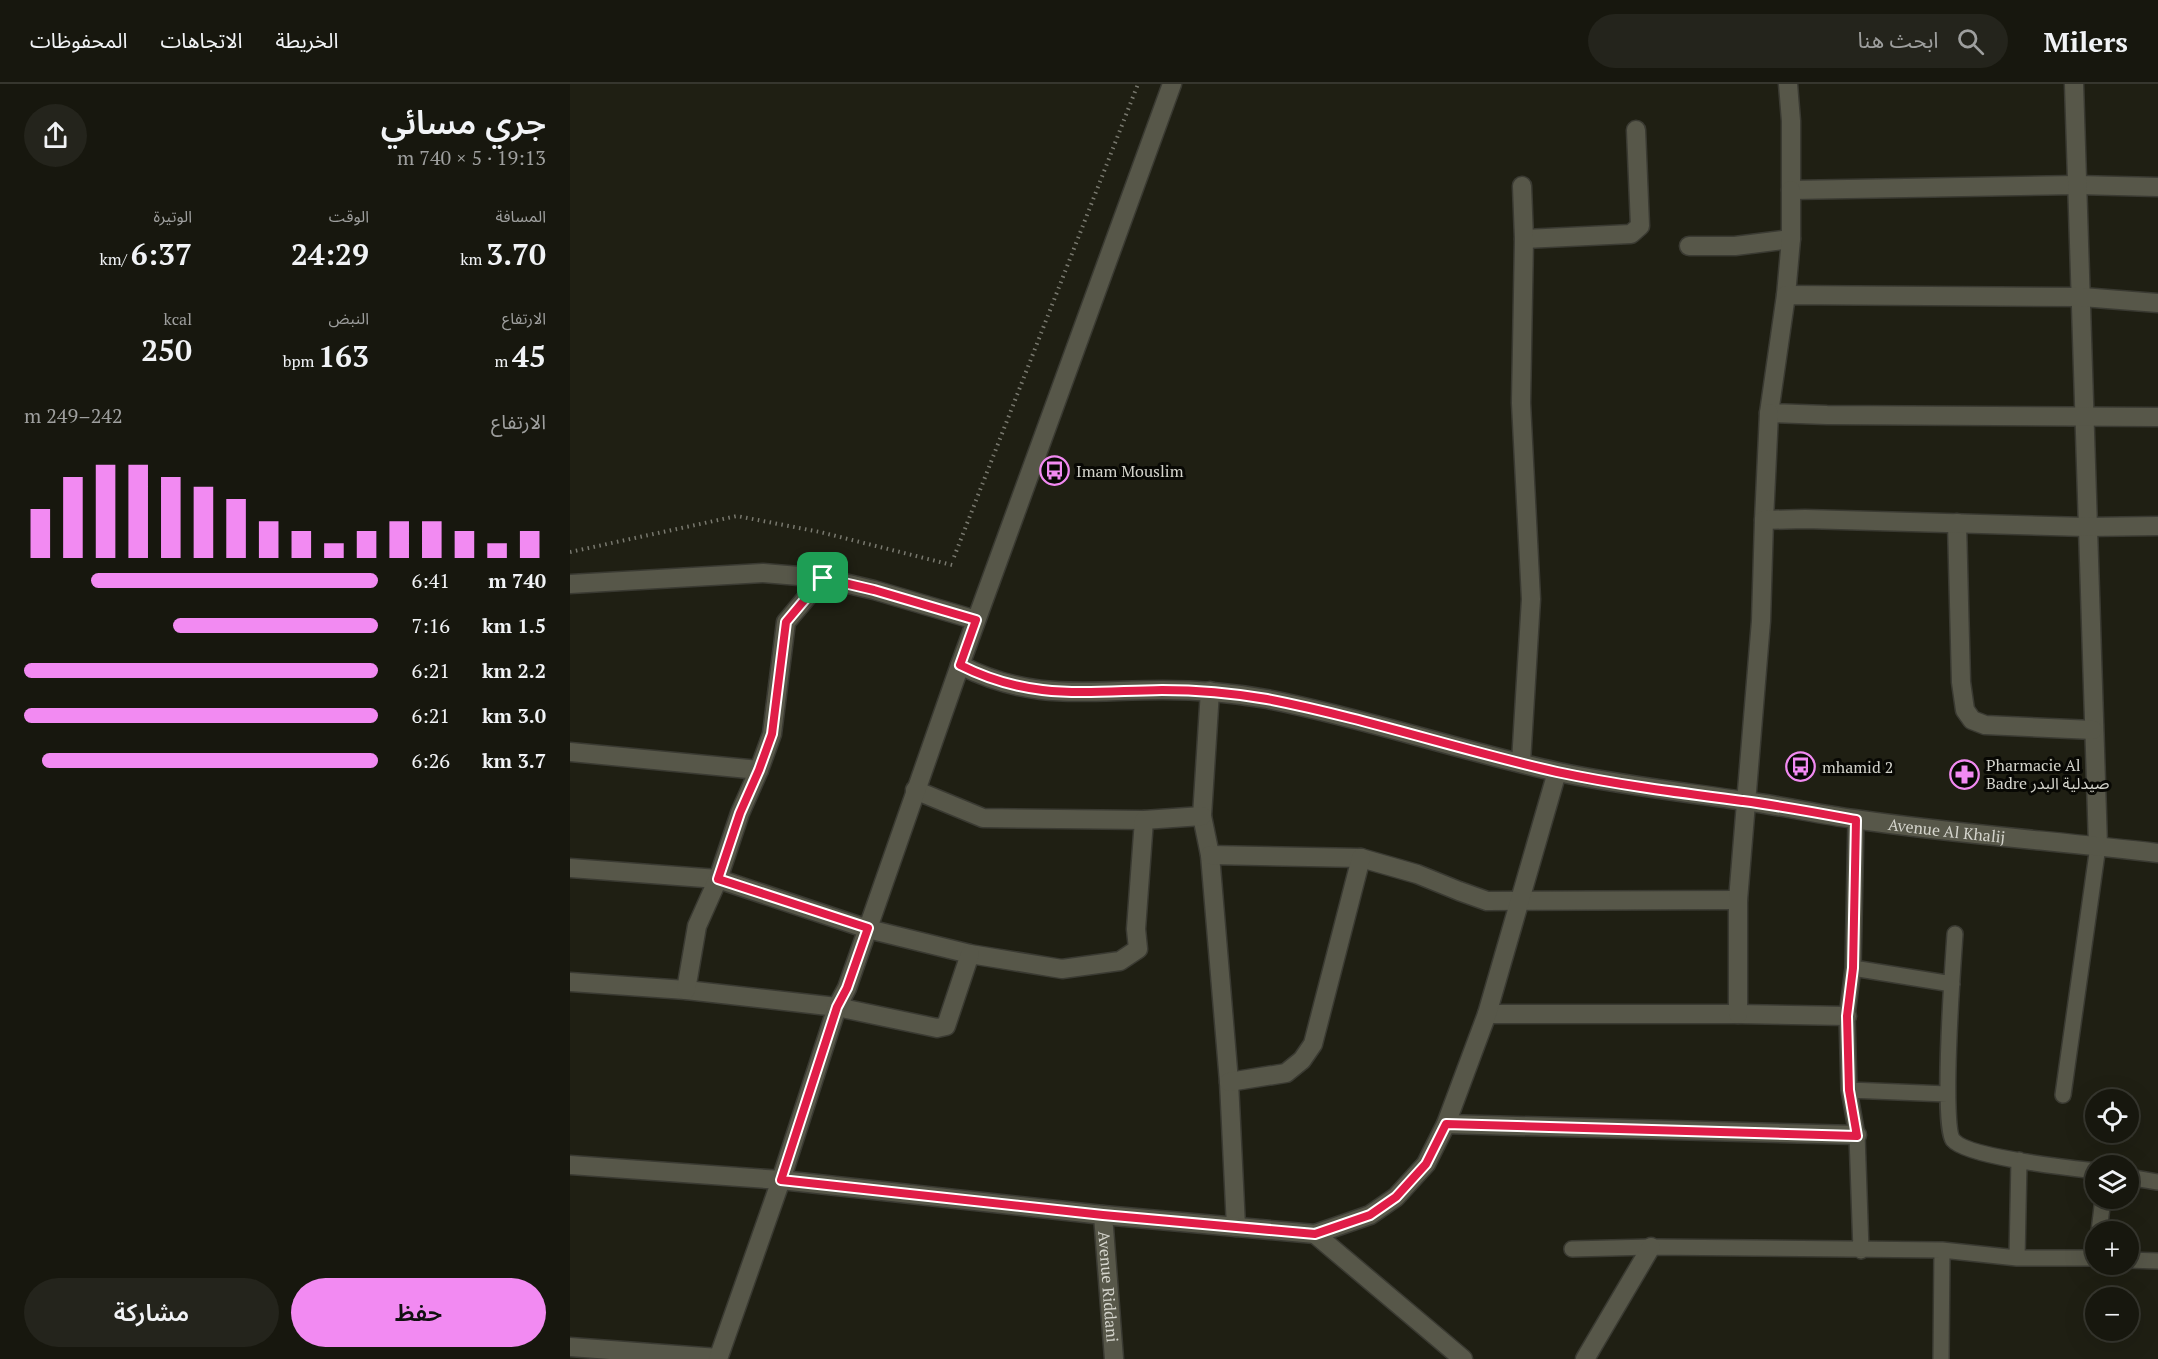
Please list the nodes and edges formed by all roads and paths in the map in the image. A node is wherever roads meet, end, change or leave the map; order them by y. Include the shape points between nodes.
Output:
1 (1138, 84) edge
2 (1172, 84) edge
3 (1788, 84) edge
4 (2074, 84) edge
5 (1636, 130) dead end
6 (2077, 185) junction
7 (1522, 186) dead end
8 (2158, 187) edge
9 (1791, 190) junction
10 (1524, 239) junction
11 (1791, 239) junction
12 (1689, 246) dead end
13 (1786, 295) junction
14 (2082, 297) junction
15 (2158, 303) edge
16 (1769, 413) junction
17 (2158, 417) edge
18 (2085, 418) junction
19 (1764, 520) junction
20 (1957, 523) junction
21 (2158, 525) edge
22 (2086, 526) junction
23 (570, 552) edge
24 (954, 557) dead end
25 (956, 566) dead end
26 (823, 578) junction
27 (570, 584) edge
28 (976, 620) junction
29 (960, 665) junction
30 (1210, 691) junction
31 (2093, 730) junction
32 (570, 752) edge
33 (1521, 762) junction
34 (759, 770) junction
35 (1557, 772) junction
36 (915, 790) junction
37 (1744, 801) junction
38 (1202, 816) junction
39 (1144, 820) junction
40 (1856, 820) junction
41 (2098, 846) junction
42 (2158, 854) edge
43 (1210, 855) junction
44 (1361, 858) junction
45 (570, 868) edge
46 (718, 879) junction
47 (1521, 900) junction
48 (1738, 900) junction
49 (868, 928) junction
50 (1955, 934) dead end
51 (970, 954) junction
52 (1853, 968) junction
53 (570, 982) edge
54 (1952, 984) junction
55 (686, 990) junction
56 (837, 1007) junction
57 (1487, 1014) junction
58 (1738, 1014) junction
59 (1847, 1016) junction
60 (1229, 1082) junction
61 (1849, 1090) junction
62 (1947, 1094) junction
63 (2063, 1095) dead end
64 (1446, 1124) junction
65 (1857, 1136) junction
66 (2019, 1160) junction
67 (570, 1165) edge
68 (2085, 1170) edge
69 (2139, 1179) edge
70 (781, 1180) junction
71 (2158, 1182) edge
72 (1103, 1215) junction
73 (1236, 1227) junction
74 (1315, 1234) junction
75 (1651, 1247) junction
76 (1572, 1249) dead end
77 (1942, 1250) junction
78 (1861, 1251) junction
79 (2017, 1258) junction
80 (2085, 1258) edge
81 (2139, 1260) edge
82 (2158, 1261) edge
83 (570, 1347) edge
84 (718, 1359) edge
85 (1114, 1359) edge
86 (1463, 1359) edge
87 (1585, 1359) edge
88 (1941, 1359) edge

1 - 24 path
2 - 28 street
3 - 9 street
4 - 6 street
5 - 10 street via 1640,226 1636,231
6 - 8 street
6 - 9 street
6 - 14 street
7 - 10 street
9 - 11 street
10 - 33 street via 1521,403 1531,599
11 - 12 street via 1735,246
11 - 13 street
13 - 14 street
13 - 16 street
14 - 15 street
14 - 18 street
16 - 18 street
16 - 19 street
17 - 18 street
18 - 22 street
19 - 20 street
19 - 37 street via 1761,621
20 - 22 street
20 - 31 street via 1965,710 1972,720 1985,725
21 - 22 street
22 - 31 street
23 - 25 path via 737,516
26 - 27 street via 763,573
26 - 28 street
26 - 34 street via 786,622 772,734
28 - 29 street
29 - 30 street, Avenue Al Khalij via 991,679 1037,691
29 - 36 street
30 - 33 street, Avenue Al Khalij via 1267,699
30 - 38 street
31 - 41 street
32 - 34 street
33 - 35 street, Avenue Al Khalij
34 - 46 street
35 - 37 street, Avenue Al Khalij
35 - 47 street
36 - 39 street via 983,818
36 - 49 street
37 - 40 street, Avenue Al Khalij
37 - 48 street
38 - 39 street
38 - 43 street
39 - 51 street via 1138,949 1120,961 1062,969
40 - 41 street, Avenue Al Khalij
40 - 52 lane
41 - 42 street, Avenue Al Khalij
41 - 63 lane
43 - 44 street
43 - 60 street
44 - 47 street via 1417,873 1487,901
44 - 60 street via 1313,1044 1286,1074
45 - 46 street
46 - 49 street
46 - 55 street via 697,926
47 - 48 street
47 - 57 street
48 - 58 street
49 - 51 street
49 - 56 street
50 - 54 lane
51 - 56 street via 946,1026 937,1028
52 - 54 lane
52 - 59 lane
53 - 55 street
54 - 62 lane
55 - 56 street
56 - 70 street
57 - 58 street
57 - 64 street
58 - 59 street
59 - 61 lane
60 - 73 street
61 - 62 lane
61 - 65 lane
62 - 66 lane via 1948,1130 1953,1140 1965,1147
64 - 65 street
64 - 74 street via 1426,1164 1396,1197 1370,1215
65 - 78 lane
66 - 68 lane
66 - 79 lane
67 - 70 street
69 - 71 lane
70 - 72 street
70 - 84 street
72 - 73 street
72 - 85 street, Avenue Riddani
73 - 74 street
74 - 86 street
75 - 76 lane
75 - 78 lane
75 - 87 street
77 - 78 lane
77 - 79 lane
77 - 88 lane
79 - 80 lane
81 - 82 lane
83 - 84 street

